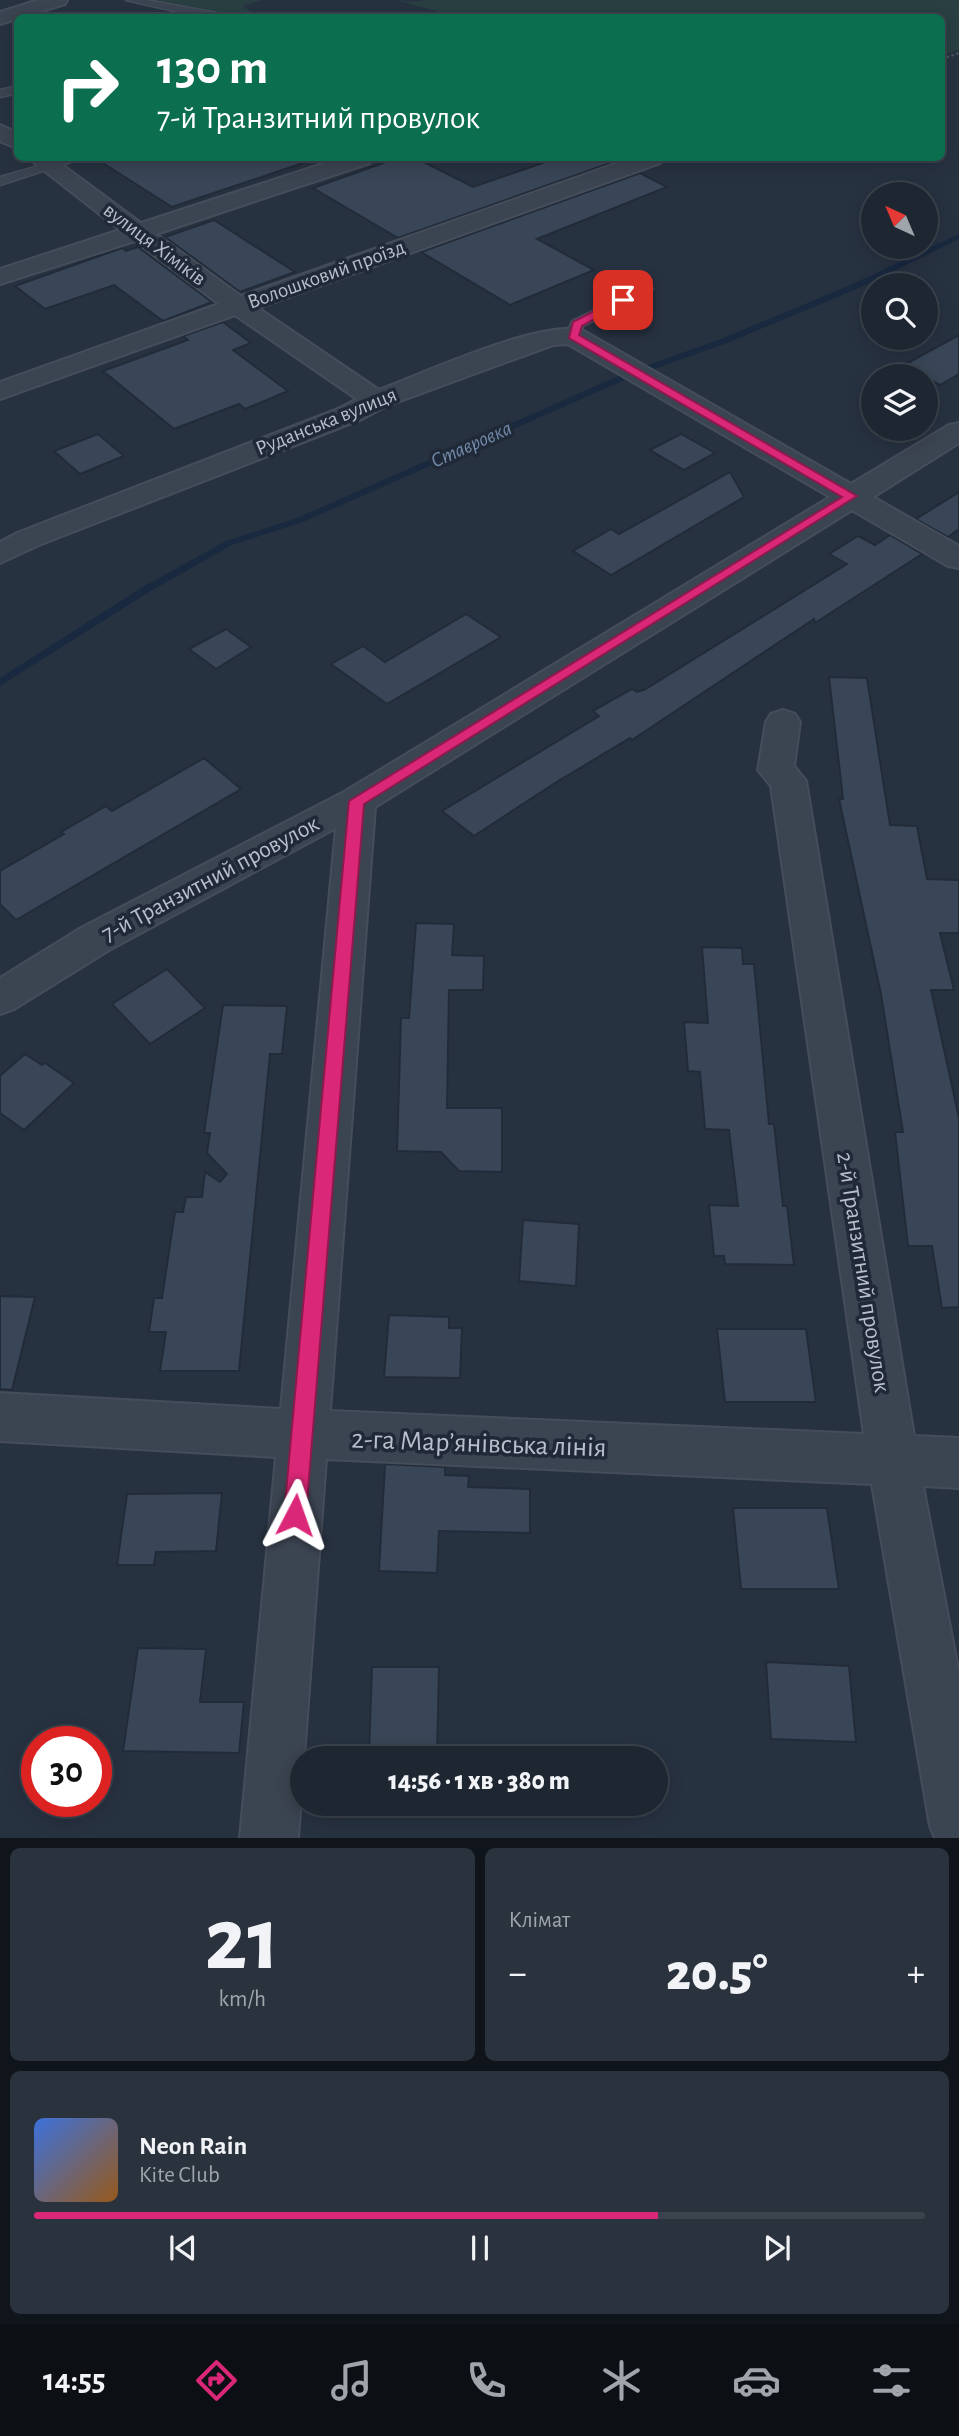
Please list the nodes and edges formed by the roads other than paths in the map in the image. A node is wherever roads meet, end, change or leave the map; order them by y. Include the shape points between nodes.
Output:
1 (58, 0) edge
2 (131, 0) edge
3 (201, 14) edge
4 (0, 18) edge
5 (45, 161) edge
6 (353, 161) edge
7 (644, 161) edge
8 (0, 181) edge
9 (139, 232) junction
10 (0, 277) edge
11 (646, 289) dead end
12 (237, 305) junction
13 (573, 336) junction
14 (0, 391) edge
15 (376, 400) junction
16 (959, 431) edge
17 (851, 496) junction
18 (0, 554) edge
19 (959, 559) edge
20 (783, 722) dead end
21 (357, 801) junction
22 (0, 998) edge
23 (0, 1417) edge
24 (301, 1434) junction
25 (893, 1460) junction
26 (959, 1463) edge
27 (959, 1826) edge
28 (269, 1838) edge

1 - 4 street
2 - 3 lane
5 - 8 lane
5 - 9 street, вулиця Хіміків
6 - 9 street
7 - 12 street, Волошковий проїзд
9 - 10 street
9 - 12 street, вулиця Хіміків
11 - 13 lane via 577,324
12 - 14 street, Волошковий проїзд
12 - 15 street, вулиця Хіміків
13 - 15 street, Руданська вулиця via 528,343
13 - 17 street
15 - 18 street, Руданська вулиця
16 - 17 street, 7-й Транзитний провулок
17 - 19 street
17 - 21 street, 7-й Транзитний провулок
20 - 25 street, 2-й Транзитний провулок via 776,770 788,781
21 - 22 street, 7-й Транзитний провулок via 95,939
21 - 24 street
23 - 24 street, 2-га Марʼянівська лінія
24 - 25 street, 2-га Марʼянівська лінія
24 - 28 street
25 - 26 street, 2-га Марʼянівська лінія
25 - 27 street, 2-й Транзитний провулок

